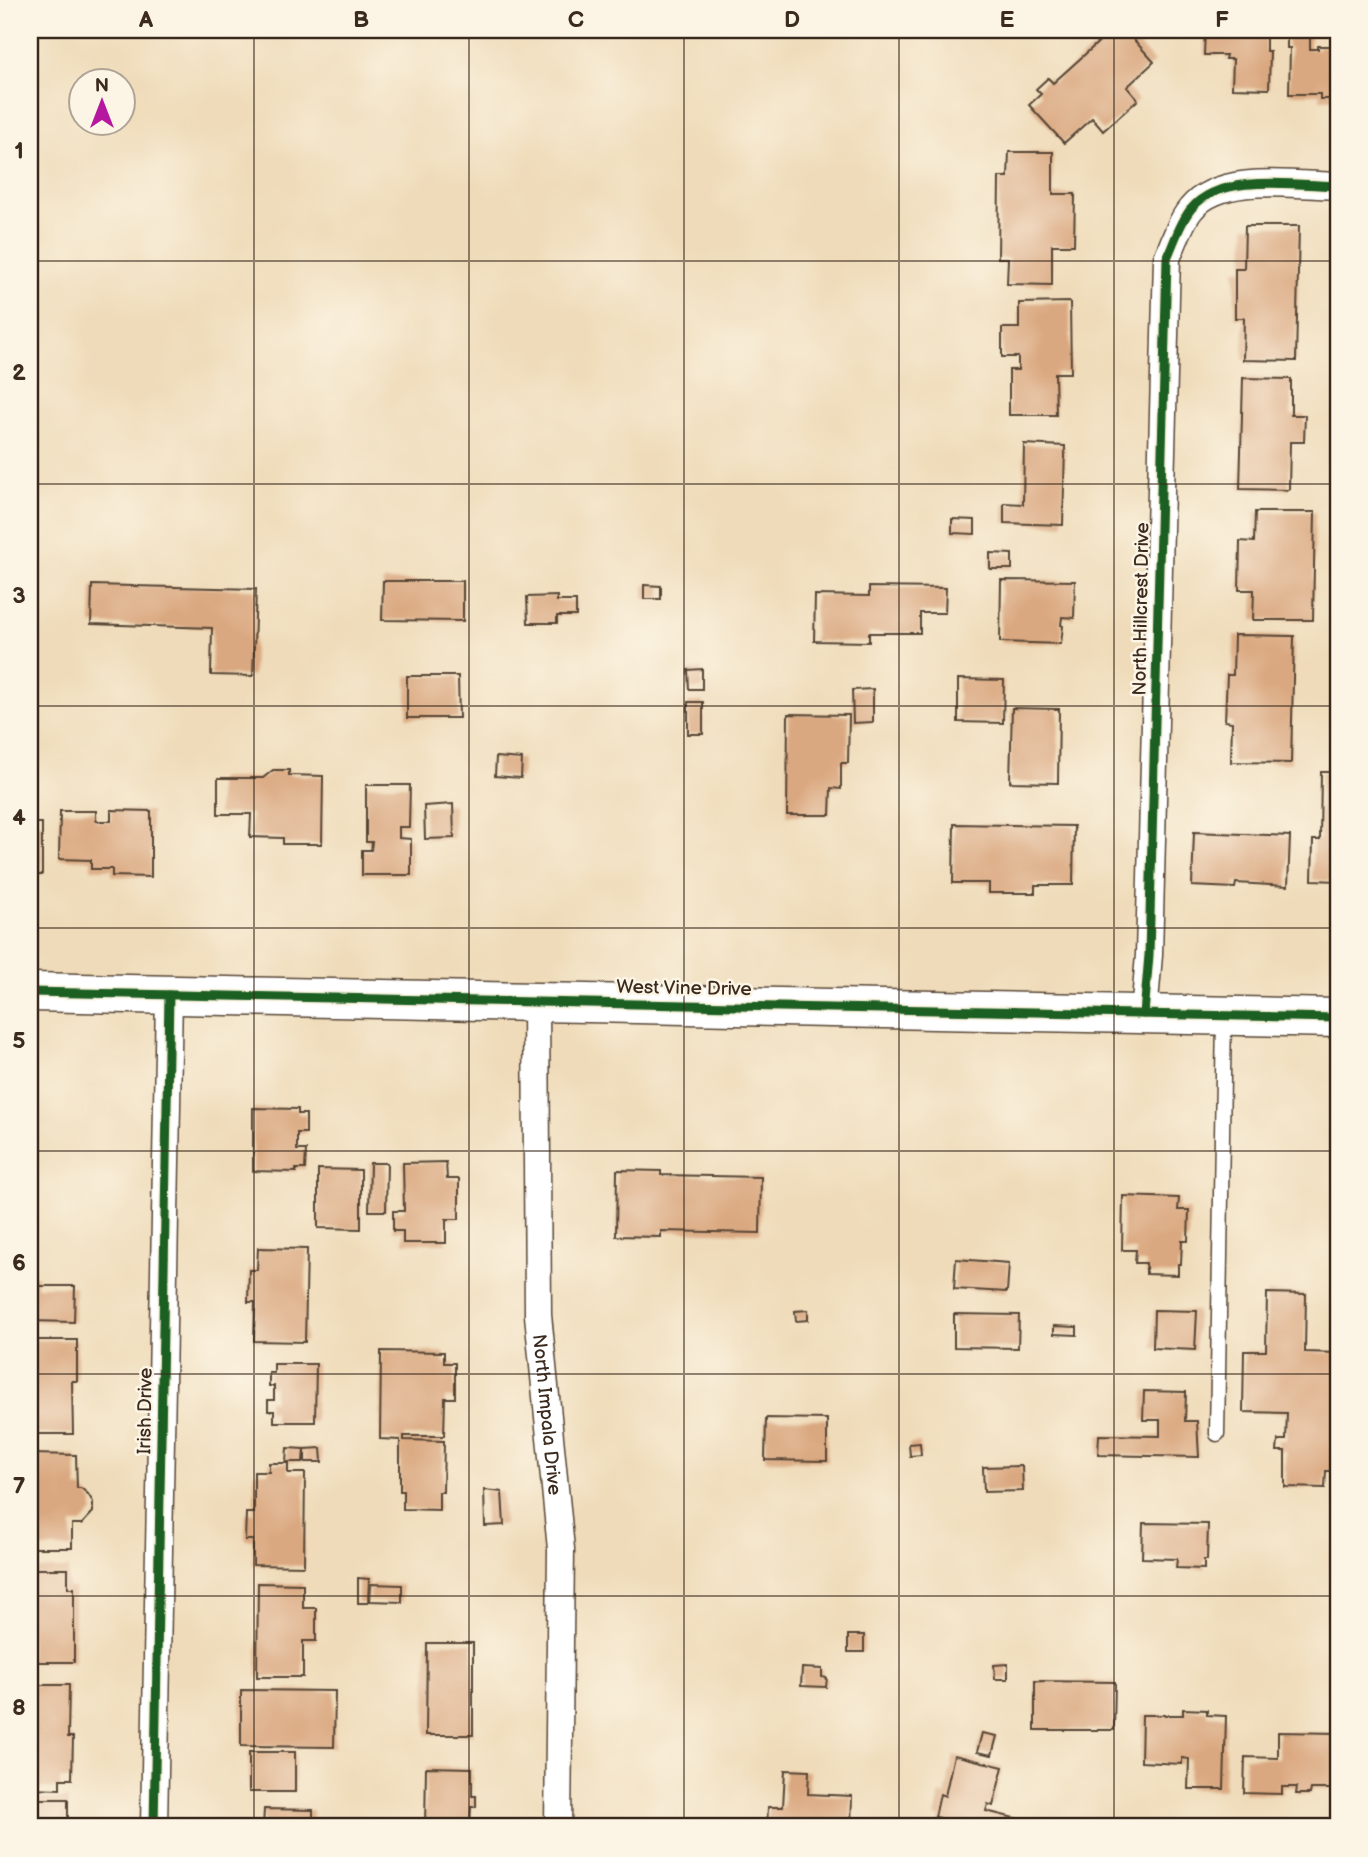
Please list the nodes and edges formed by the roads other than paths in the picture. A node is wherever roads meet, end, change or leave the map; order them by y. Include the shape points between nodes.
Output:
1 (1338, 186) edge
2 (30, 992) edge
3 (169, 995) junction
4 (536, 1002) junction
5 (1144, 1014) junction
6 (1224, 1015) junction
7 (1338, 1017) edge
8 (1217, 1434) dead end
9 (154, 1827) edge
10 (558, 1827) edge

1 - 5 street, North Hillcrest Drive via 1242,184 1210,194 1189,210 1167,258
2 - 3 street, West Vine Drive
3 - 4 street, West Vine Drive
3 - 9 street, Irish Drive
4 - 5 street, West Vine Drive
4 - 10 street, North Impala Drive via 538,1315 561,1549
5 - 6 street, West Vine Drive
6 - 7 street, West Vine Drive
6 - 8 lane

